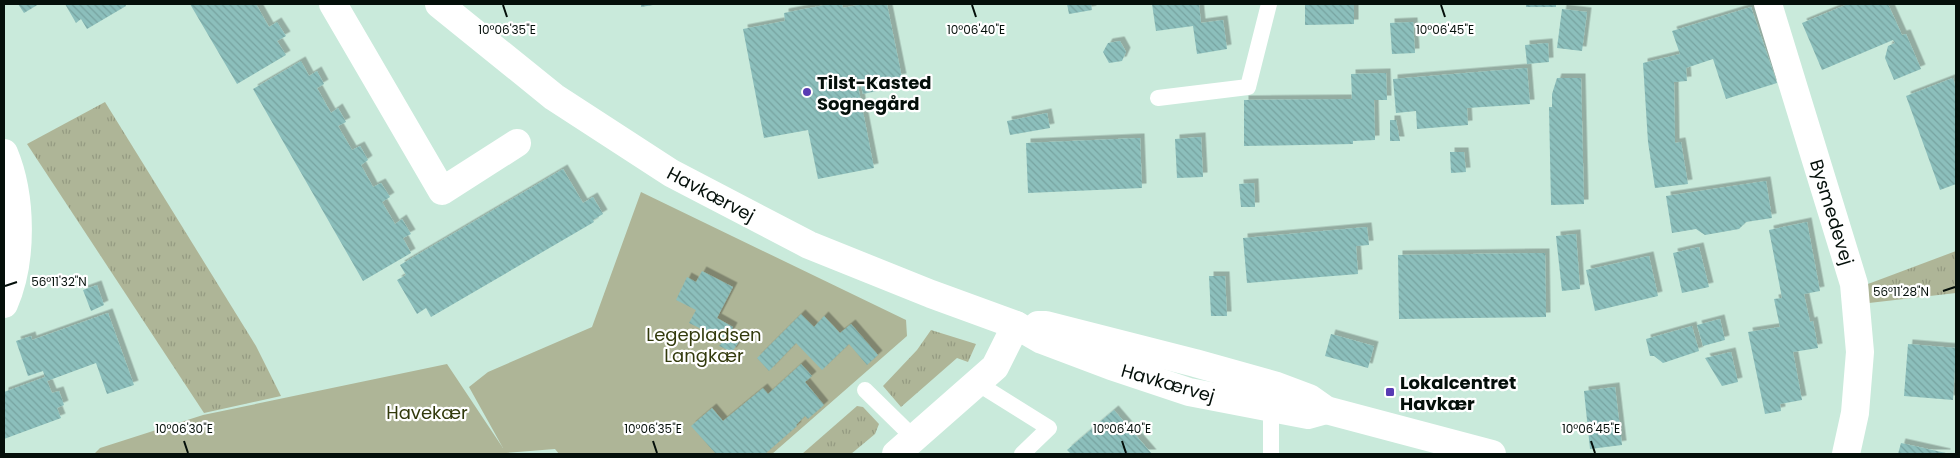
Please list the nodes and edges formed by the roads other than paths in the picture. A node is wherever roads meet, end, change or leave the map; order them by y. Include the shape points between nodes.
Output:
1 (333, 4) edge
2 (439, 4) edge
3 (1269, 4) edge
4 (1768, 4) edge
5 (1158, 98) dead end
6 (517, 143) dead end
7 (4, 153) edge
8 (4, 304) edge
9 (1016, 325) junction
10 (977, 383) junction
11 (865, 390) dead end
12 (1274, 397) junction
13 (903, 450) edge
14 (1022, 454) edge
15 (1271, 454) edge
16 (1492, 454) edge
17 (1846, 454) edge

1 - 6 street via 442,190
2 - 9 street, Havkærvej via 554,97 671,173 809,245
3 - 5 lane via 1248,87
4 - 17 street, Bysmedevej via 1854,284 1860,352 1855,413
7 - 8 street via 10,168 18,226 18,253
9 - 10 street via 995,367
9 - 12 street, Havkærvej via 1046,324 1195,363
10 - 13 street
10 - 14 lane via 1049,428
11 - 13 lane
12 - 15 lane
12 - 16 street, Havkærvej via 1309,398 1326,410

